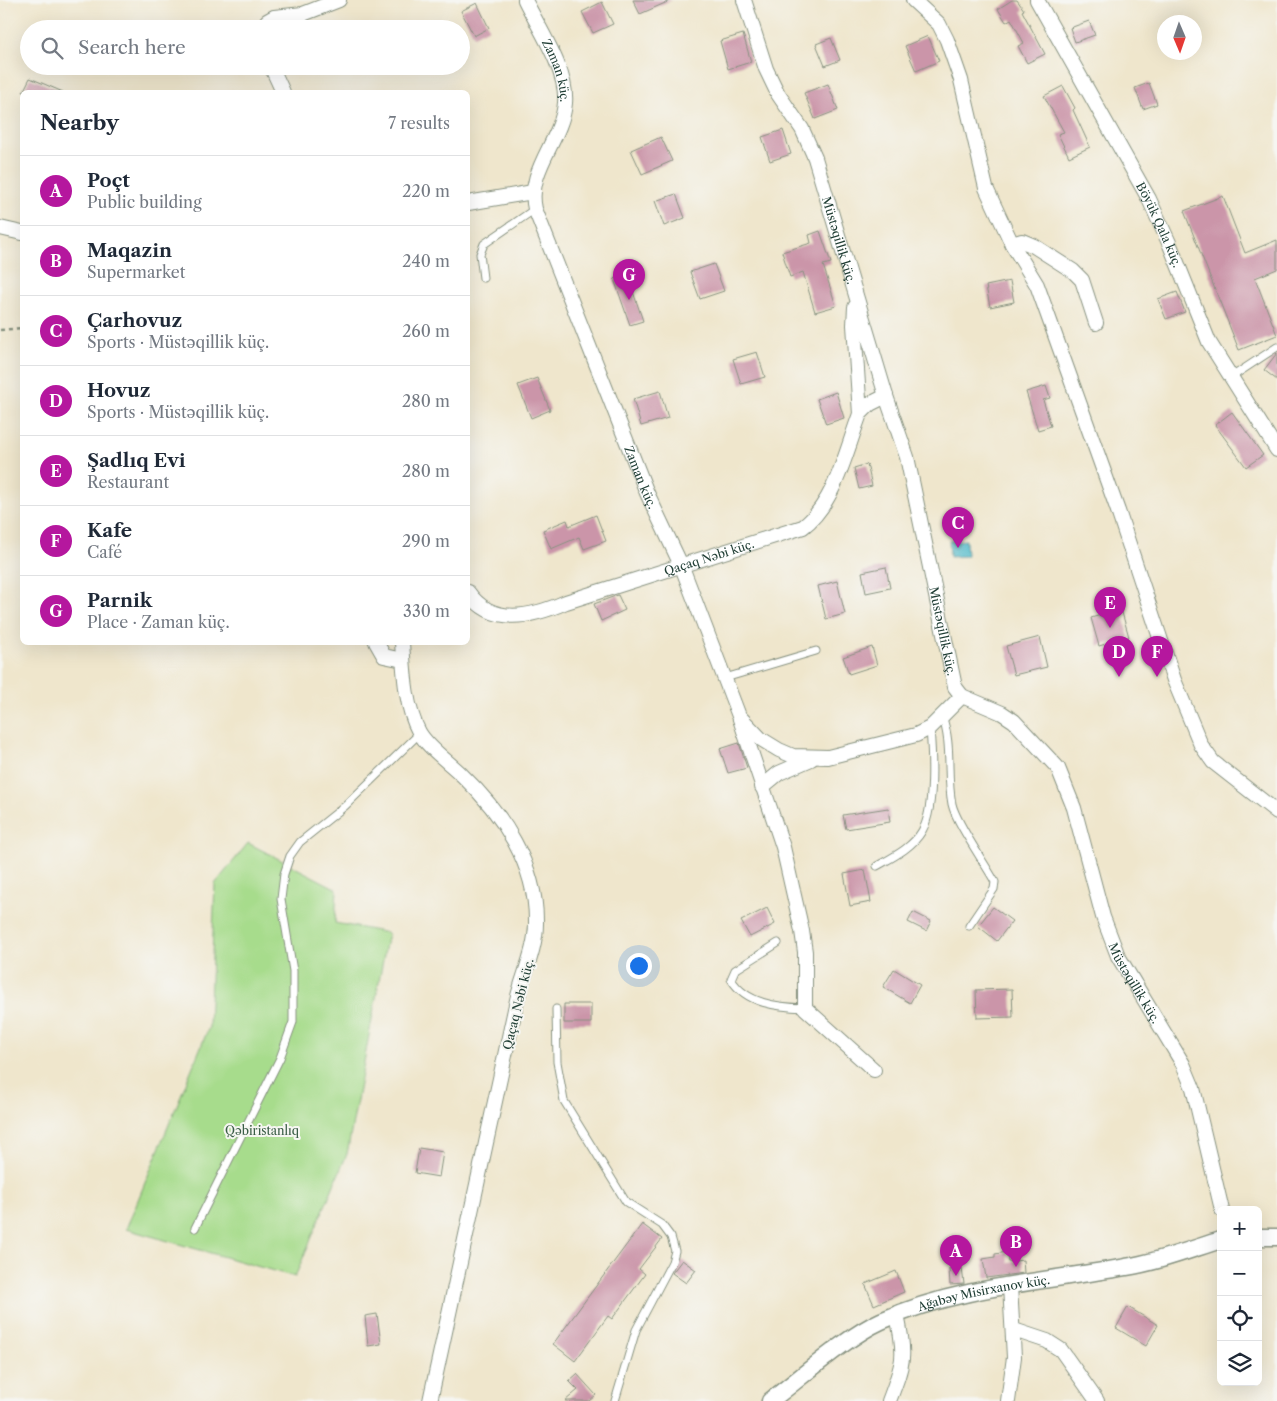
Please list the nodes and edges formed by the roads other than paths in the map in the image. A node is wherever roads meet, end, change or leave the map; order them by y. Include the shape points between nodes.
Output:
1 (339, 0) edge
2 (525, 0) edge
3 (744, 0) edge
4 (913, 0) edge
5 (1037, 0) edge
6 (268, 20) edge
7 (275, 75) edge
8 (282, 90) edge
9 (533, 192) junction
10 (470, 203) edge
11 (535, 208) junction
12 (0, 228) edge
13 (20, 233) edge
14 (1012, 244) junction
15 (483, 278) dead end
16 (857, 302) junction
17 (1096, 323) dead end
18 (1277, 346) edge
19 (1230, 378) junction
20 (886, 396) junction
21 (860, 414) junction
22 (1277, 450) edge
23 (682, 567) junction
24 (470, 594) edge
25 (378, 645) edge
26 (402, 645) edge
27 (816, 651) dead end
28 (403, 660) junction
29 (725, 678) junction
30 (962, 696) junction
31 (739, 716) junction
32 (942, 716) junction
33 (930, 728) junction
34 (420, 733) junction
35 (812, 758) junction
36 (762, 786) junction
37 (1277, 812) edge
38 (877, 866) dead end
39 (969, 926) dead end
40 (778, 942) dead end
41 (556, 1008) dead end
42 (805, 1008) junction
43 (874, 1070) dead end
44 (1221, 1206) edge
45 (195, 1228) dead end
46 (1277, 1236) edge
47 (1262, 1237) edge
48 (1217, 1241) edge
49 (1010, 1286) junction
50 (897, 1315) junction
51 (1014, 1330) junction
52 (430, 1401) edge
53 (615, 1401) edge
54 (770, 1401) edge
55 (889, 1401) edge
56 (1008, 1401) edge
57 (1097, 1401) edge

1 - 6 street via 303,14
2 - 9 street, Zaman küç. via 558,66 565,92 560,121
3 - 16 street, Müstəqillik küç. via 766,69 778,94 802,129 815,158
4 - 14 street via 939,24 947,40 961,80 986,188
5 - 19 street, Böyük Qala küç. via 1149,199 1209,342
7 - 8 street
9 - 10 street
9 - 11 street, Zaman küç.
11 - 15 lane via 484,244 480,254
11 - 23 street, Zaman küç. via 647,493
12 - 13 street
14 - 17 street via 1022,241 1034,246 1074,271 1082,280
14 - 37 street via 1037,285 1174,680 1202,745 1213,762
16 - 20 street, Müstəqillik küç.
16 - 21 street via 854,312
18 - 19 lane
19 - 22 street, Böyük Qala küç.
20 - 21 street via 870,404
20 - 30 street, Müstəqillik küç. via 907,457 934,576 951,675
21 - 23 street, Qaçaq Nəbi küç. via 826,502 816,517 803,527
23 - 24 street, Qaçaq Nəbi küç. via 515,618 488,612
23 - 29 street, Zaman küç.
25 - 28 street via 384,656
26 - 28 street, Qaçaq Nəbi küç.
27 - 29 lane
28 - 34 street, Qaçaq Nəbi küç. via 409,700
29 - 31 street, Zaman küç.
30 - 32 street, Zaman küç.
30 - 44 street, Müstəqillik küç. via 1014,721 1058,768 1074,808 1103,917 1118,956 1183,1064 1193,1088
31 - 35 street, Zaman küç. via 761,739 779,750 793,756
31 - 36 street
32 - 33 street, Zaman küç.
32 - 39 lane via 950,744 952,804 995,882 994,889
33 - 35 street, Zaman küç. via 891,743
33 - 38 lane via 932,772 923,830 913,842
34 - 45 lane via 345,806 300,842 290,856 284,874 282,899 293,971 293,1022 280,1058
34 - 52 street, Qaçaq Nəbi küç. via 505,822 525,862 536,924 516,1000
35 - 36 street
36 - 42 street via 783,847 802,931
40 - 42 lane via 735,970 731,979 737,988 758,1001 775,1007
41 - 53 lane via 557,1062 564,1100 626,1202 662,1225 675,1250 636,1330
42 - 43 street
46 - 47 street
48 - 49 street, Ağabəy Misirxanov küç. via 1128,1267
49 - 50 street, Ağabəy Misirxanov küç. via 931,1302
49 - 51 street
50 - 54 street, Ağabəy Misirxanov küç. via 860,1334
50 - 55 street via 904,1349 901,1369
51 - 56 street
51 - 57 street via 1047,1341 1061,1350

